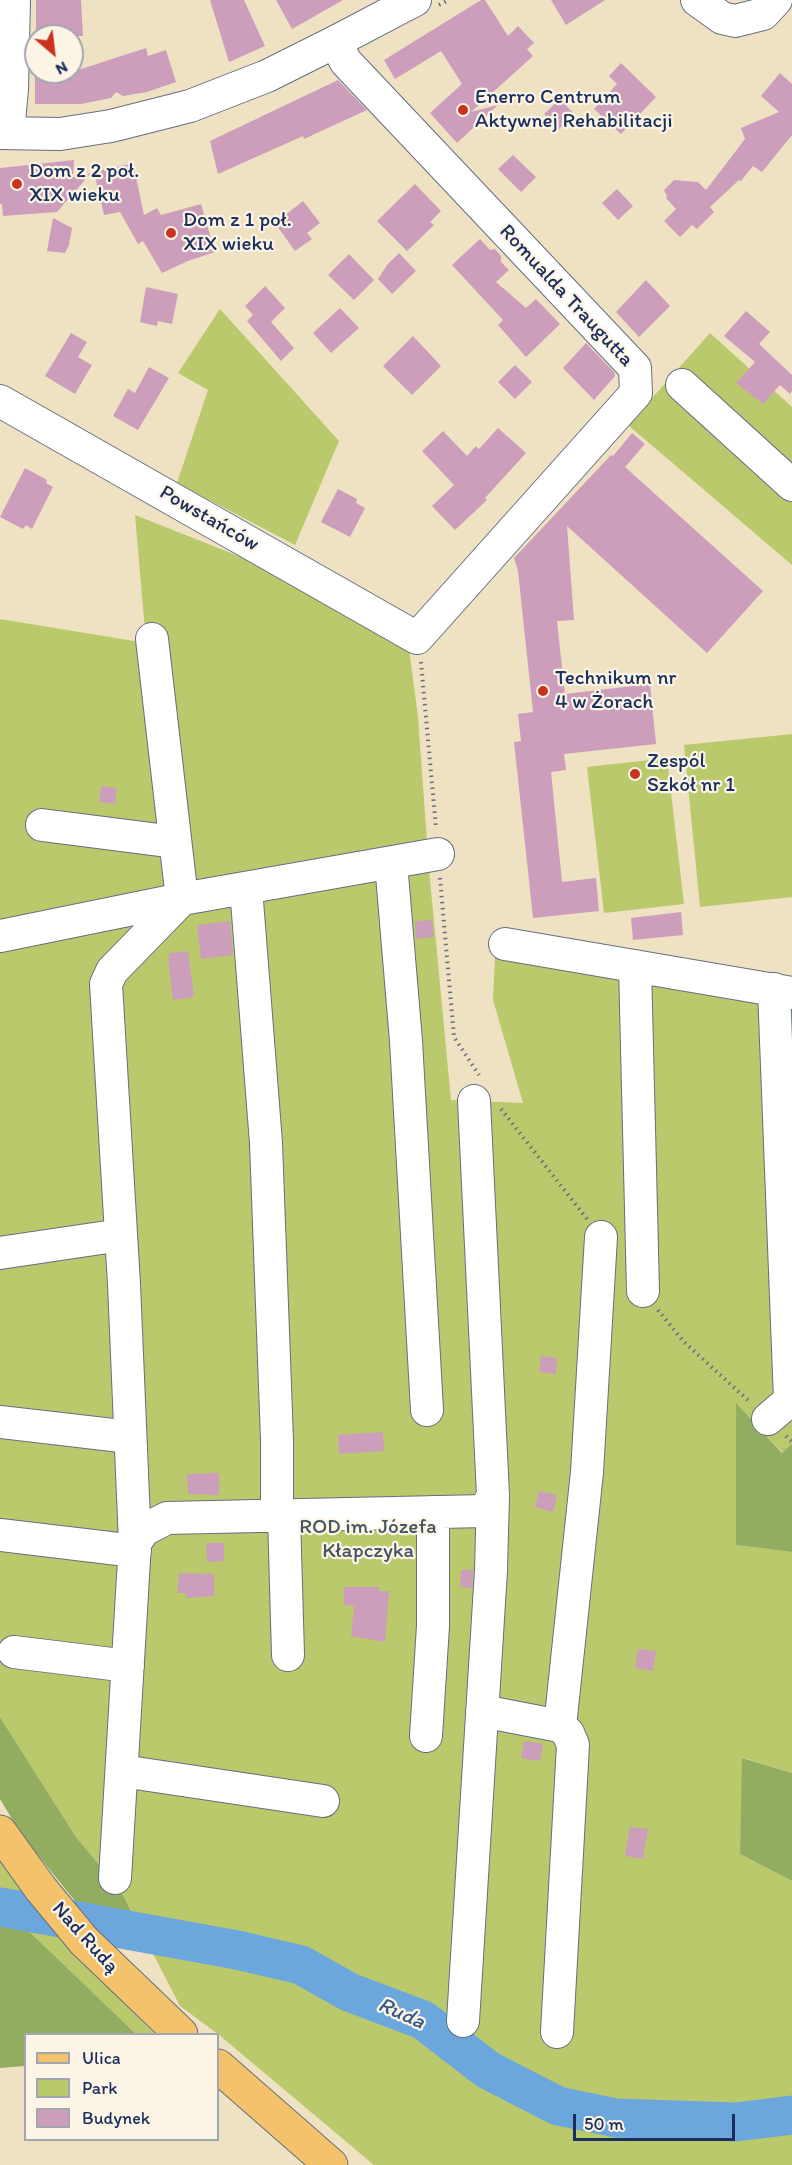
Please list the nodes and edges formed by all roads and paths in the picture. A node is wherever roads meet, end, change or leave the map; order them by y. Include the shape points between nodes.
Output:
1 (2, 0) edge
2 (14, 0) edge
3 (415, 0) edge
4 (697, 0) edge
5 (776, 0) edge
6 (0, 17) edge
7 (335, 42) junction
8 (4, 133) edge
9 (682, 385) dead end
10 (0, 401) edge
11 (792, 485) edge
12 (417, 638) junction
13 (152, 639) dead end
14 (42, 825) dead end
15 (176, 842) junction
16 (438, 855) junction
17 (392, 863) junction
18 (246, 888) junction
19 (182, 899) junction
20 (0, 936) edge
21 (505, 944) dead end
22 (634, 966) junction
23 (783, 991) edge
24 (485, 1096) junction
25 (121, 1235) junction
26 (601, 1237) joint
27 (0, 1253) edge
28 (644, 1291) joint
29 (427, 1410) dead end
30 (768, 1419) junction
31 (0, 1422) edge
32 (130, 1437) junction
33 (792, 1442) edge
34 (493, 1495) junction
35 (433, 1512) junction
36 (281, 1516) junction
37 (0, 1535) edge
38 (135, 1547) junction
39 (14, 1652) dead end
40 (288, 1655) dead end
41 (128, 1666) junction
42 (482, 1711) junction
43 (560, 1726) junction
44 (426, 1736) dead end
45 (122, 1771) junction
46 (323, 1801) dead end
47 (0, 1832) edge
48 (115, 1878) dead end
49 (463, 2021) dead end
50 (557, 2032) dead end
51 (180, 2033) edge
52 (219, 2067) edge
53 (331, 2165) edge

1 - 6 street
2 - 8 street via 12,89
3 - 7 street
4 - 5 street via 722,18 735,21 763,14
7 - 8 street via 267,76 190,106 60,134
7 - 12 street, Romualda Traugutta via 346,62 635,368 636,393
9 - 11 street
10 - 12 street, Powstańców
12 - 16 path
13 - 15 street
14 - 15 street
15 - 19 street
16 - 17 street
16 - 24 path via 454,1037
17 - 18 street
17 - 29 street
18 - 19 street
18 - 36 street via 266,1143
19 - 20 street
19 - 25 street via 112,972 106,984
21 - 22 street
22 - 23 street
22 - 28 street
23 - 30 street via 790,1400
24 - 26 path
24 - 34 street
25 - 27 street
25 - 32 street
26 - 43 street via 587,1472
28 - 30 path via 683,1341
30 - 33 path
31 - 32 street
32 - 38 street
34 - 35 street via 485,1511
34 - 42 street
35 - 36 street
35 - 44 street via 433,1626
36 - 38 street via 167,1518 144,1530
36 - 40 street
37 - 38 street
38 - 41 street
39 - 41 street
41 - 45 street
42 - 43 street
42 - 49 street
43 - 50 street via 573,1745
45 - 46 street
45 - 48 street
47 - 51 main road, Nad Rudą via 84,1941
52 - 53 main road

